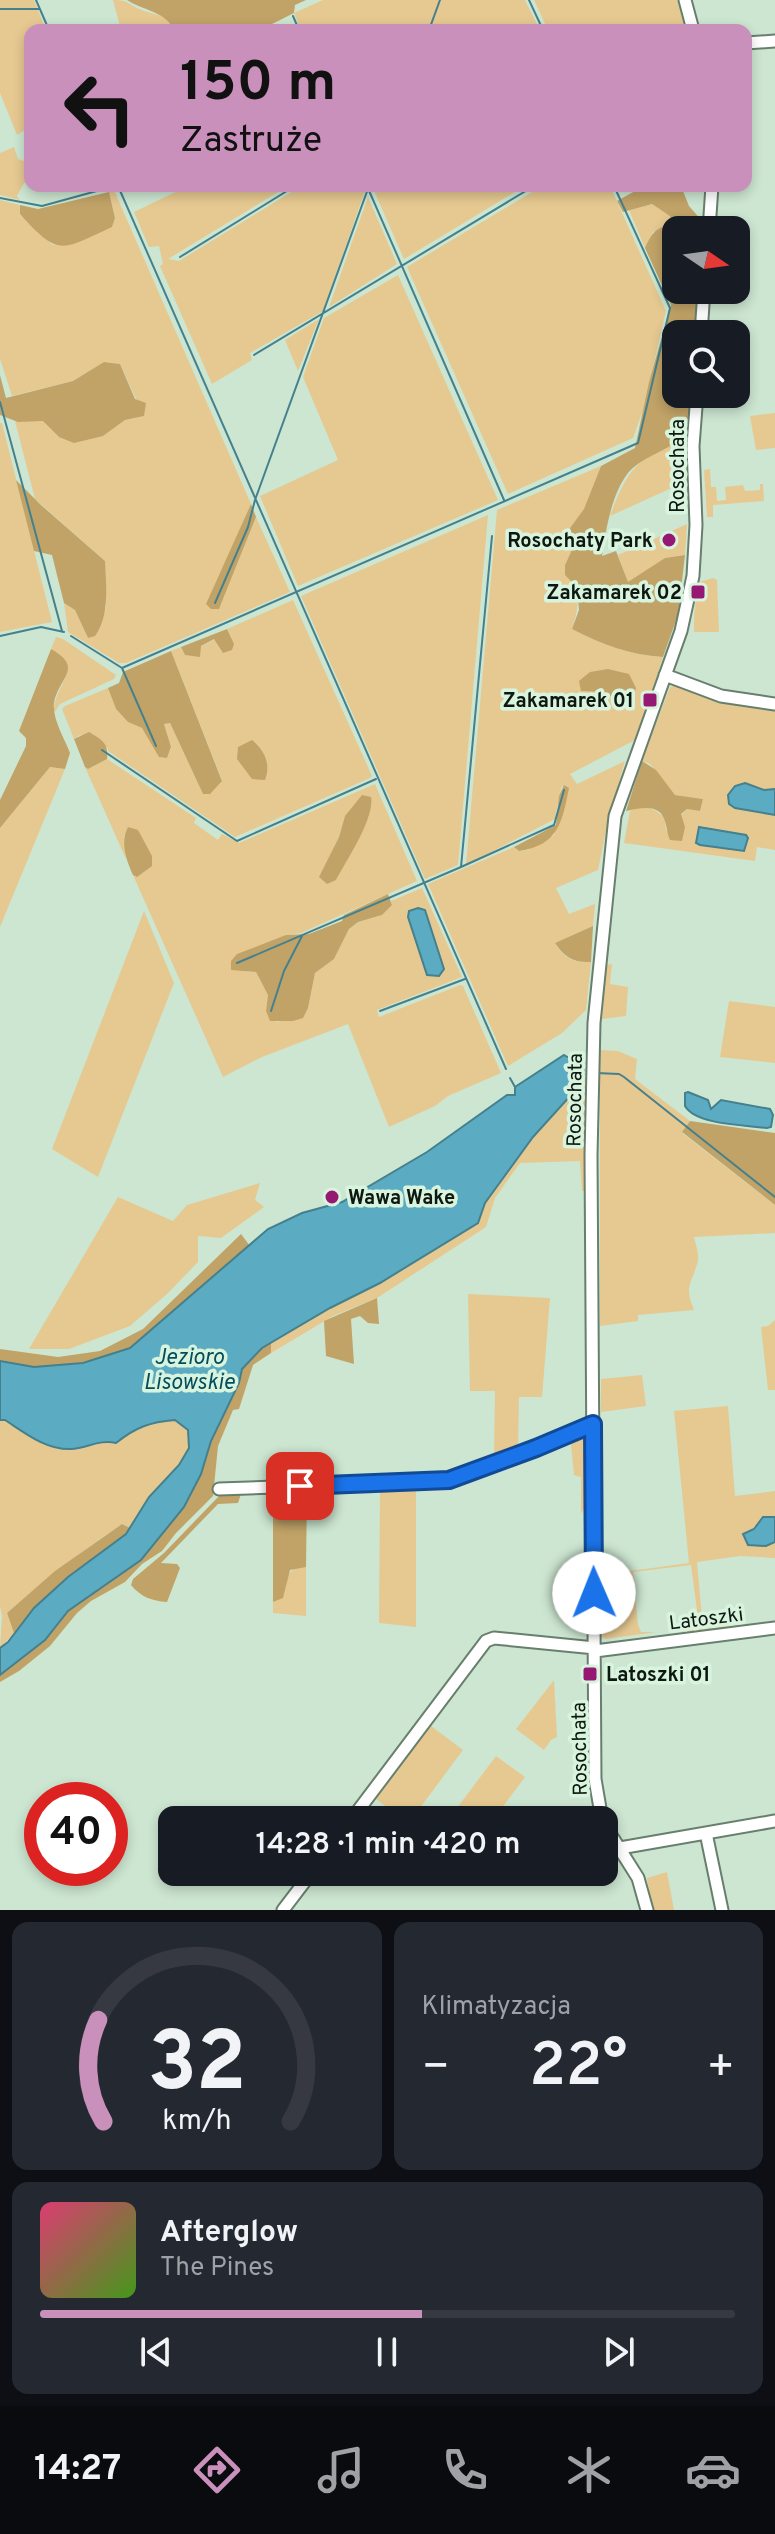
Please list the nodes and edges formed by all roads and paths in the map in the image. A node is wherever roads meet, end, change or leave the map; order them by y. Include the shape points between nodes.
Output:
1 (685, 0) edge
2 (691, 24) edge
3 (775, 41) edge
4 (752, 43) edge
5 (712, 192) edge
6 (710, 216) edge
7 (696, 408) edge
8 (665, 675) junction
9 (775, 704) edge
10 (593, 1424) junction
11 (219, 1489) dead end
12 (775, 1628) edge
13 (595, 1650) junction
14 (362, 1806) edge
15 (601, 1806) edge
16 (775, 1821) edge
17 (706, 1833) junction
18 (618, 1845) edge
19 (620, 1848) junction
20 (301, 1886) edge
21 (283, 1910) edge
22 (647, 1910) edge
23 (722, 1910) edge

1 - 2 street
3 - 4 street
5 - 6 street
7 - 8 street, Rosochata via 694,568
8 - 9 street via 721,696
8 - 10 street, Rosochata via 615,816 592,1079
10 - 11 street via 443,1481
10 - 13 street, Rosochata
12 - 13 street, Latoszki
13 - 14 street, Latoszki via 486,1641
13 - 15 street, Rosochata via 595,1779
16 - 17 street
17 - 19 street
17 - 23 street
18 - 19 street
19 - 22 street via 638,1878
20 - 21 street

